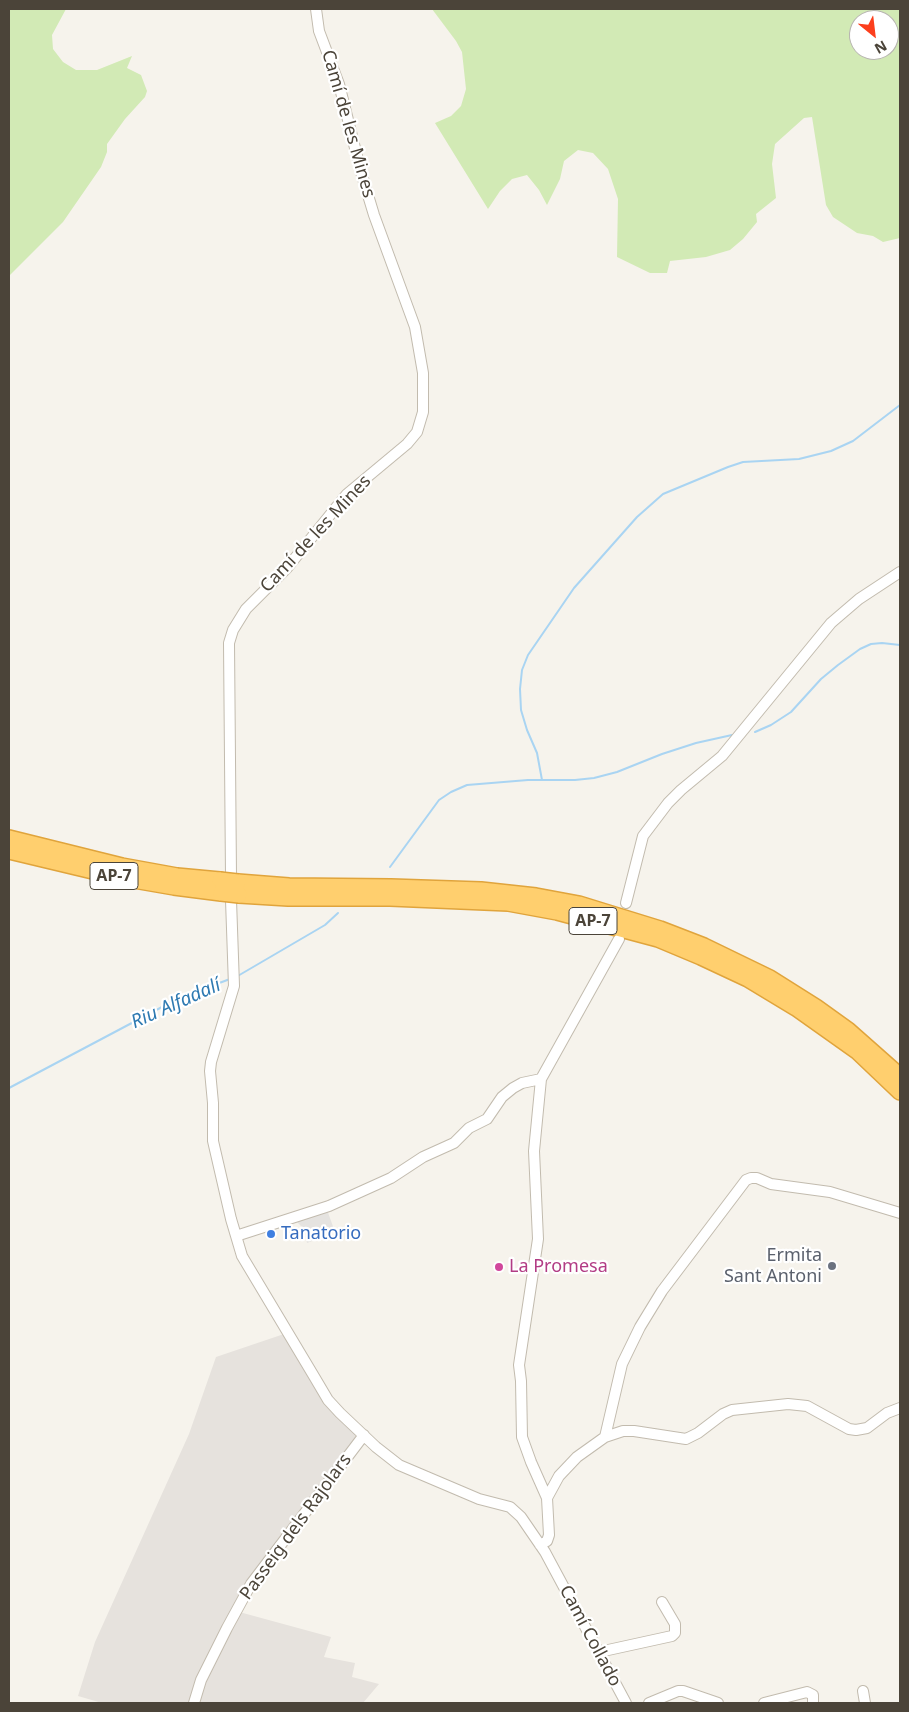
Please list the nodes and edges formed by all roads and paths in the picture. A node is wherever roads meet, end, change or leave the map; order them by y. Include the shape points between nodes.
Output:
1 (316, 9) edge
2 (900, 572) edge
3 (9, 838) edge
4 (9, 851) edge
5 (230, 888) junction
6 (626, 903) dead end
7 (619, 939) dead end
8 (234, 986) joint
9 (900, 1076) edge
10 (542, 1078) junction
11 (900, 1092) edge
12 (900, 1212) edge
13 (236, 1236) junction
14 (900, 1408) edge
15 (364, 1435) junction
16 (607, 1436) junction
17 (547, 1498) junction
18 (540, 1545) junction
19 (662, 1602) dead end
20 (599, 1652) junction
21 (863, 1690) dead end
22 (194, 1703) edge
23 (626, 1703) edge
24 (648, 1703) edge
25 (718, 1703) edge
26 (764, 1703) edge
27 (813, 1703) edge
28 (865, 1703) edge

1 - 5 street, Camí de les Mines via 374,215 415,327 423,373 423,412 417,432 407,444 347,494 288,568 246,609 233,630 229,643
2 - 6 street via 859,599 831,623 722,756 664,808 643,836
3 - 5 highway, AP-7
4 - 5 highway, AP-7 via 174,887
5 - 8 street, Camí de les Mines
5 - 9 highway, AP-7 via 481,890 586,906 704,946 770,978 848,1030
5 - 11 highway, AP-7 via 288,898 508,903 567,914 658,940 748,979 796,1008 858,1052
7 - 10 street
8 - 13 street, Camí Collado via 210,1071 213,1141
10 - 13 street via 513,1088 502,1097 487,1119 469,1128 454,1143 423,1157 391,1178 329,1206
10 - 17 street via 534,1151 538,1240 519,1368 522,1437
12 - 16 street via 830,1192 771,1184 757,1178 746,1180 662,1291 640,1327 622,1364
13 - 15 street, Camí Collado via 246,1264 328,1400
14 - 16 street via 862,1430 848,1429 807,1406 788,1404 732,1410 686,1439 634,1431
15 - 18 street, Camí Collado via 405,1468 479,1499 510,1507
15 - 22 street, Passeig dels Rajolars via 252,1584 227,1628
16 - 17 street via 566,1468
17 - 18 street via 549,1535
18 - 20 street, Camí Collado
19 - 20 street via 675,1624 672,1636
20 - 23 street, Camí Collado
21 - 28 street
24 - 25 street via 683,1691
26 - 27 street via 807,1692 813,1695

